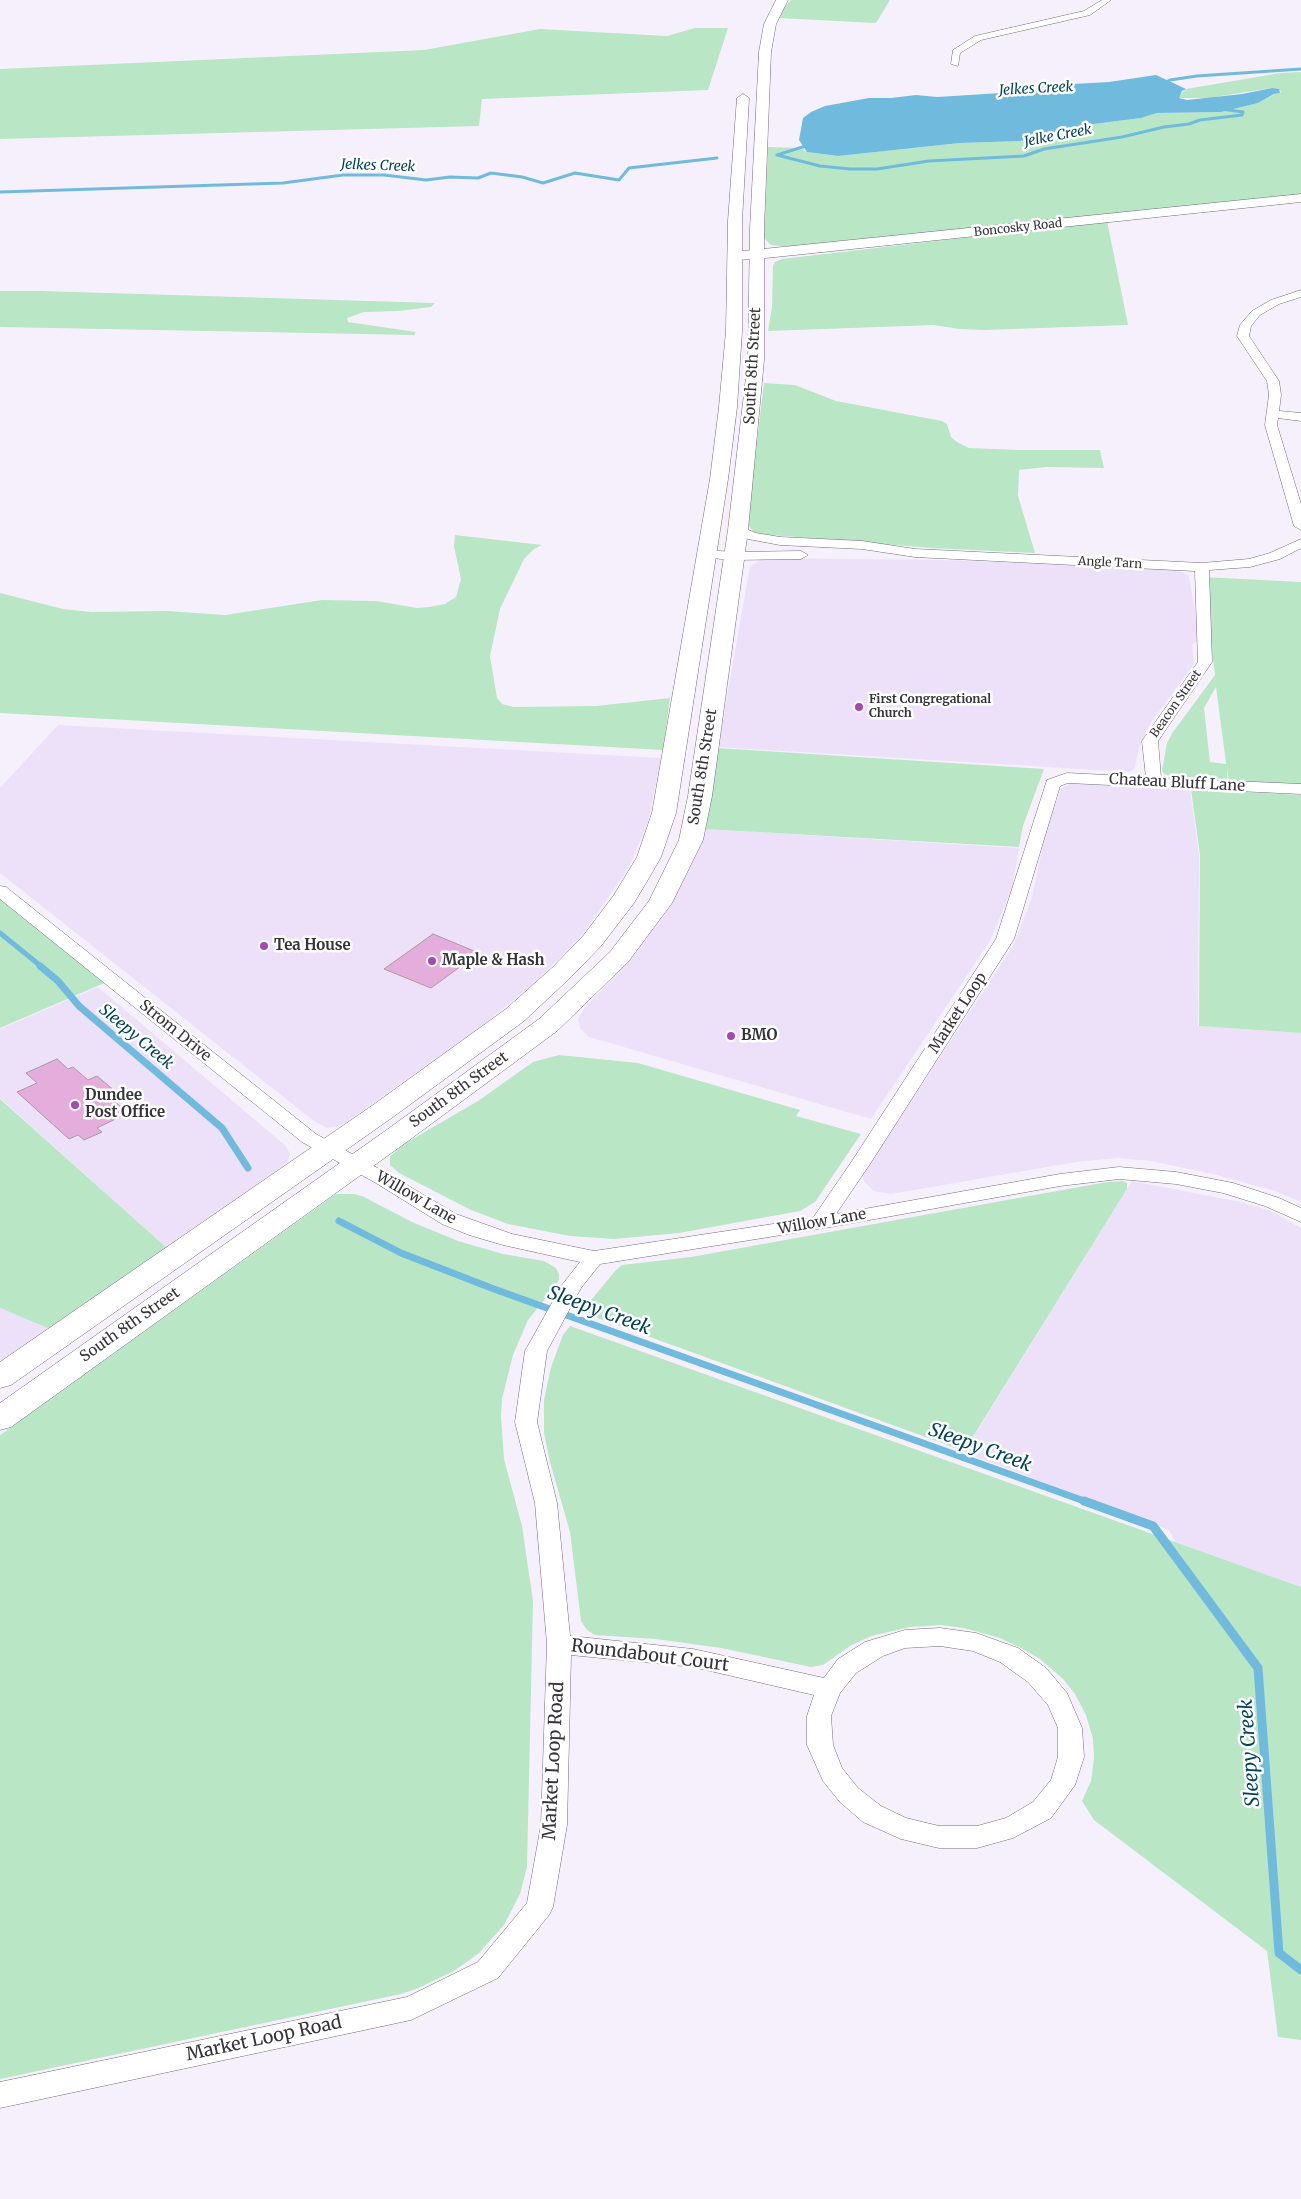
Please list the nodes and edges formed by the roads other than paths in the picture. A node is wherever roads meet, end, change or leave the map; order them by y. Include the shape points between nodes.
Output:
1 (782, 0) edge
2 (1107, 0) edge
3 (955, 64) dead end
4 (744, 81) dead end
5 (1301, 198) edge
6 (756, 255) junction
7 (734, 256) junction
8 (1301, 293) edge
9 (1271, 414) junction
10 (1301, 417) edge
11 (1301, 526) edge
12 (735, 543) junction
13 (1301, 543) edge
14 (914, 553) junction
15 (705, 554) junction
16 (1202, 567) junction
17 (1154, 782) junction
18 (1053, 783) joint
19 (1301, 790) edge
20 (0, 891) edge
21 (327, 1149) junction
22 (355, 1164) junction
23 (1301, 1216) edge
24 (819, 1223) junction
25 (594, 1258) junction
26 (0, 1377) edge
27 (0, 1419) edge
28 (559, 1644) junction
29 (829, 1689) junction
30 (0, 2095) edge

1 - 6 main road, South 8th Street via 770,24 765,52
2 - 3 street via 1087,13 978,38 956,52
4 - 7 main road, South 8th Street
5 - 6 street, Boncosky Road
6 - 7 street, Boncosky Road
6 - 12 main road, South 8th Street via 756,360
7 - 15 main road, South 8th Street via 734,331 728,407
8 - 9 street via 1256,313 1246,324 1243,336 1273,381 1275,395
9 - 10 street
9 - 11 street via 1271,424
12 - 14 street, Angle Tarn via 771,554 860,556
12 - 14 street, Angle Tarn via 753,536
12 - 15 street, Angle Tarn
12 - 22 main road, South 8th Street via 700,796 690,840 660,903 618,957 548,1025
13 - 16 street, Angle Tarn via 1275,556 1250,563
14 - 16 street, Angle Tarn
15 - 21 main road, South 8th Street via 664,813 649,857 625,898 592,942 515,1014
16 - 17 street, Beacon Street via 1205,662 1150,741
17 - 18 street, Chateau Bluff Lane via 1066,778
17 - 19 street, Chateau Bluff Lane
18 - 24 street, Market Loop via 1005,939
20 - 21 street, Strom Drive via 309,1138
21 - 22 street, Strom Drive
21 - 26 main road, South 8th Street
22 - 25 street, Willow Lane via 449,1219 476,1230
22 - 27 main road, South 8th Street
23 - 24 street, Willow Lane via 1272,1202 1226,1188 1176,1178 1119,1173 1060,1180
24 - 25 street, Willow Lane
25 - 28 street, Market Loop Road via 572,1285 536,1351 526,1422 546,1504
28 - 29 street, Roundabout Court via 693,1658
28 - 30 street, Market Loop Road via 554,1825 540,1907 488,1970 411,2008
29 - 29 street via 847,1666 874,1649 905,1639 940,1637 976,1642 1008,1655 1037,1675 1058,1700 1070,1728 1071,1757 1062,1785 1042,1810 1013,1827 977,1837 939,1837 901,1828 872,1814 849,1795 832,1774 820,1745 819,1716

